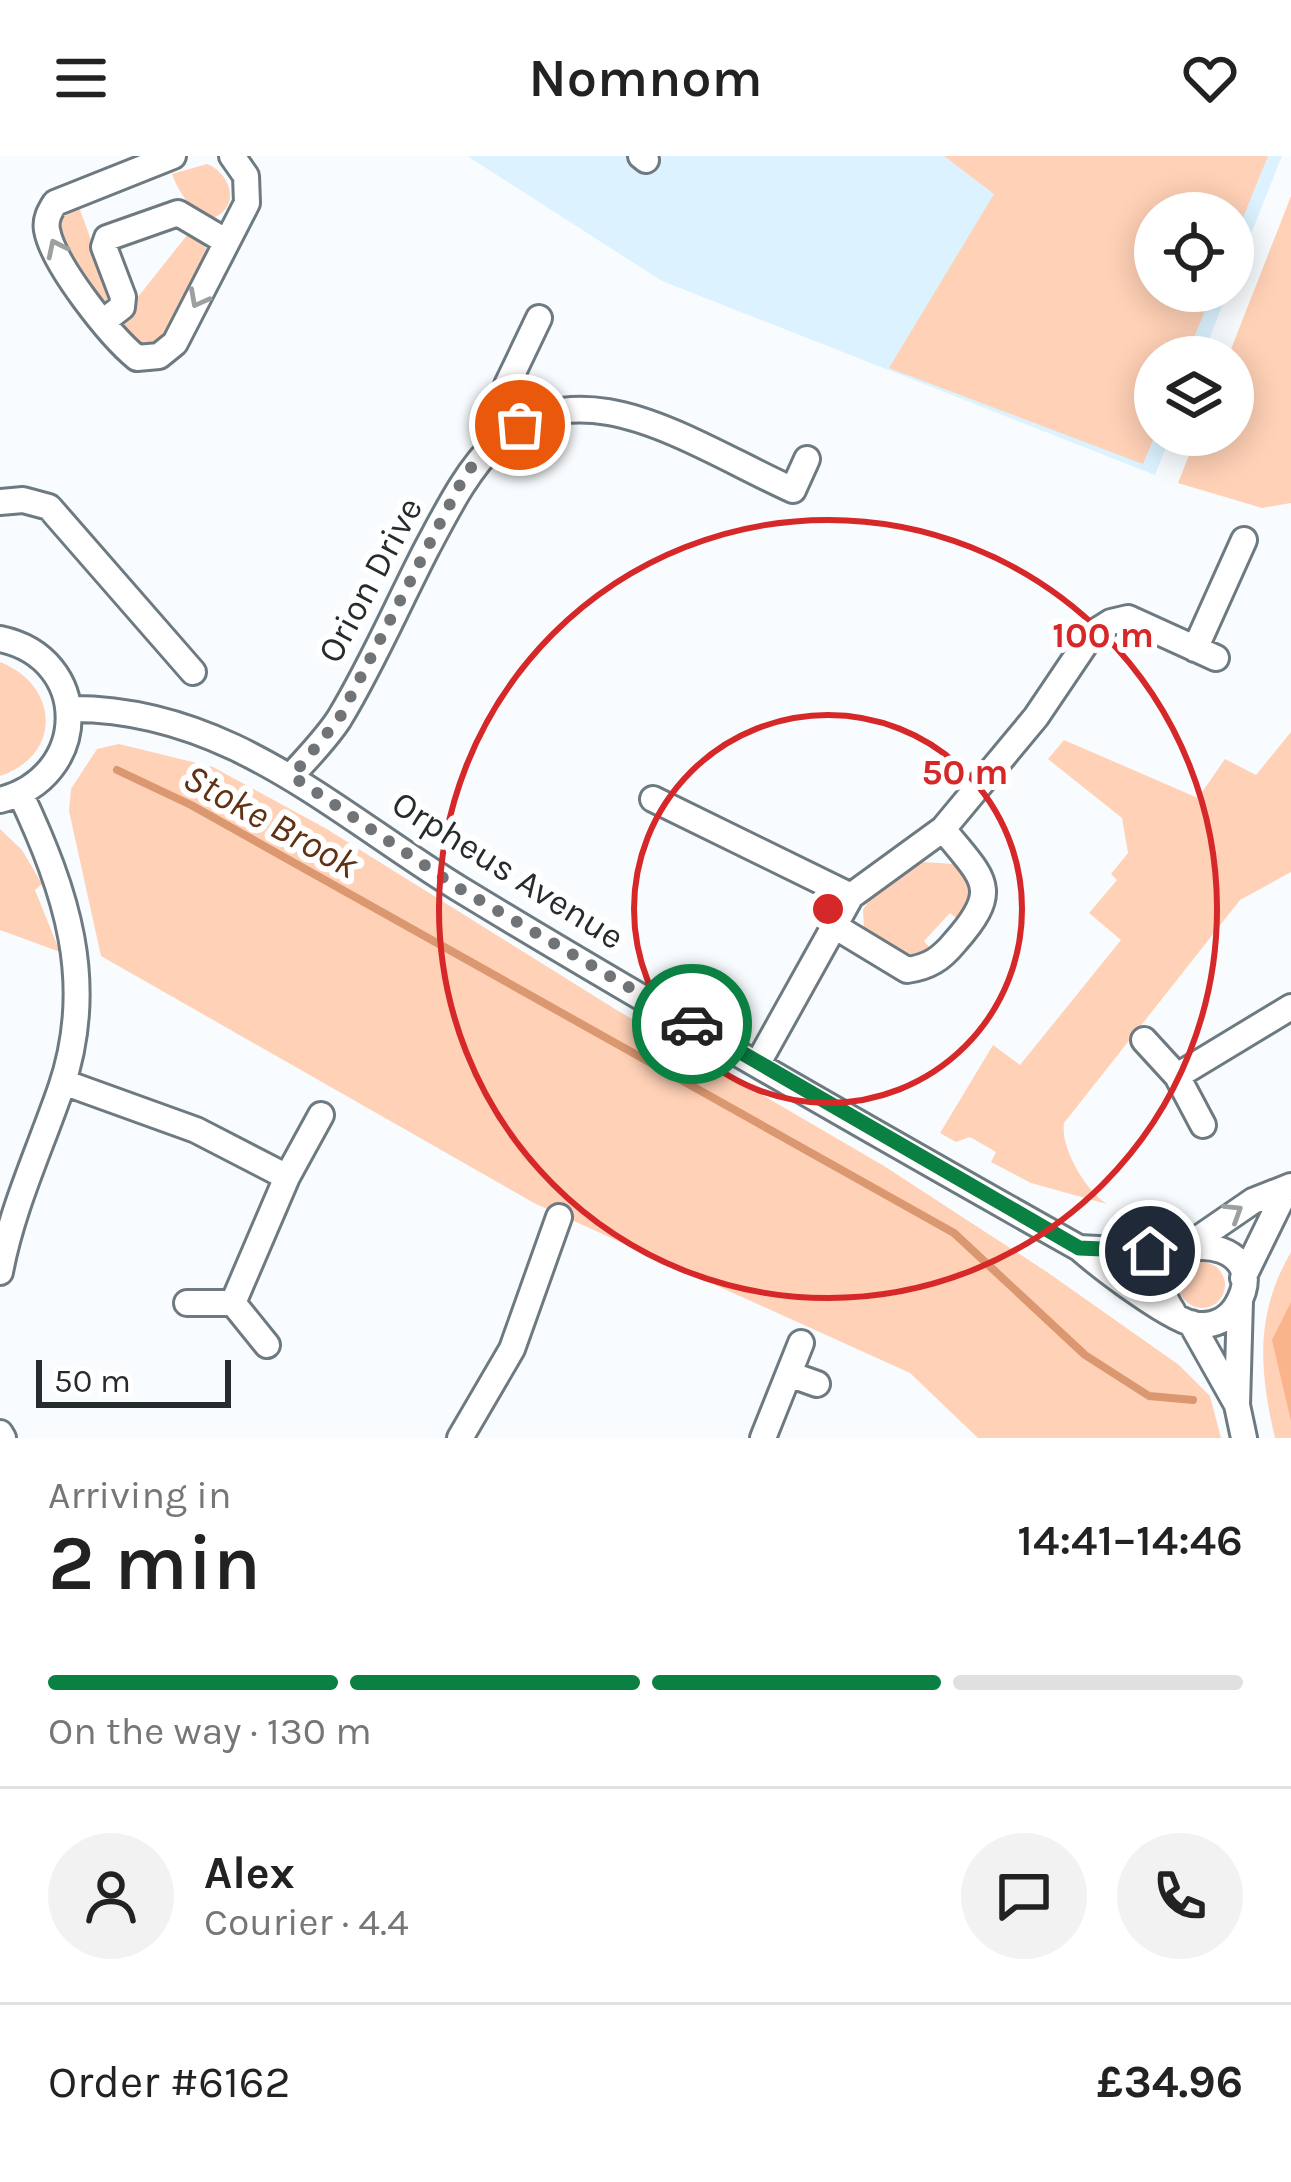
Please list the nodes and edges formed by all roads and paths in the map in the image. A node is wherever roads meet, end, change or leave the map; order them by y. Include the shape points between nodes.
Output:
1 (172, 156) edge
2 (232, 156) edge
3 (139, 161) edge
4 (227, 242) junction
5 (539, 318) dead end
6 (104, 321) junction
7 (520, 425) junction
8 (807, 459) dead end
9 (0, 502) edge
10 (1244, 539) dead end
11 (0, 639) edge
12 (193, 672) dead end
13 (69, 709) junction
14 (292, 776) junction
15 (10, 798) edge
16 (653, 799) dead end
17 (943, 829) junction
18 (851, 896) junction
19 (836, 927) junction
20 (1291, 1007) edge
21 (1144, 1040) dead end
22 (758, 1063) junction
23 (1178, 1076) junction
24 (63, 1082) junction
25 (321, 1115) dead end
26 (1203, 1125) dead end
27 (287, 1177) junction
28 (1289, 1187) edge
29 (559, 1217) dead end
30 (4, 1230) edge
31 (1079, 1248) junction
32 (1181, 1250) junction
33 (0, 1272) edge
34 (1241, 1289) junction
35 (187, 1303) dead end
36 (233, 1303) junction
37 (1182, 1318) junction
38 (801, 1342) dead end
39 (266, 1345) dead end
40 (789, 1374) junction
41 (817, 1384) dead end
42 (1237, 1405) junction
43 (460, 1438) edge
44 (763, 1438) edge
45 (1244, 1438) edge

1 - 3 street
2 - 4 street via 246,176 247,203
6 -> 3 street via 56,254 48,214 56,202
4 -> 6 street via 175,343 159,356 137,358
4 - 6 street via 178,212 107,238 123,297
5 - 7 street via 507,385
7 - 8 street, Orion Drive via 576,409 609,412 793,490
7 - 14 street, Orion Drive via 467,471 339,719
9 - 12 street via 49,507
10 - 17 street via 1206,654 1128,618 1092,634
11 - 13 street via 30,649 56,673
13 - 14 street, Orpheus Avenue via 130,713 224,740
13 - 15 street via 64,750 49,774
14 - 22 street, Orpheus Avenue via 457,887
15 - 24 street via 52,861 73,930 77,1006
16 - 18 street
17 - 18 street
17 - 19 street via 978,872 984,896 976,919 941,958 896,967
18 - 19 street
19 - 22 street
20 - 23 street
21 - 23 street
22 - 31 street, Orpheus Avenue
23 - 26 street
24 - 27 street via 196,1130
24 - 30 street
25 - 27 street
27 - 36 street
32 -> 28 street via 1253,1201
28 - 34 street
29 - 43 street via 512,1349
30 - 33 street
31 - 32 street, Orpheus Avenue
31 - 37 street, Orpheus Avenue
32 - 34 street via 1222,1248
32 - 37 street via 1162,1288
34 - 37 street via 1224,1319
34 - 42 street
35 - 36 street
36 - 39 street
37 - 42 street
38 - 40 street
40 - 41 street
40 - 44 street
42 - 45 street

